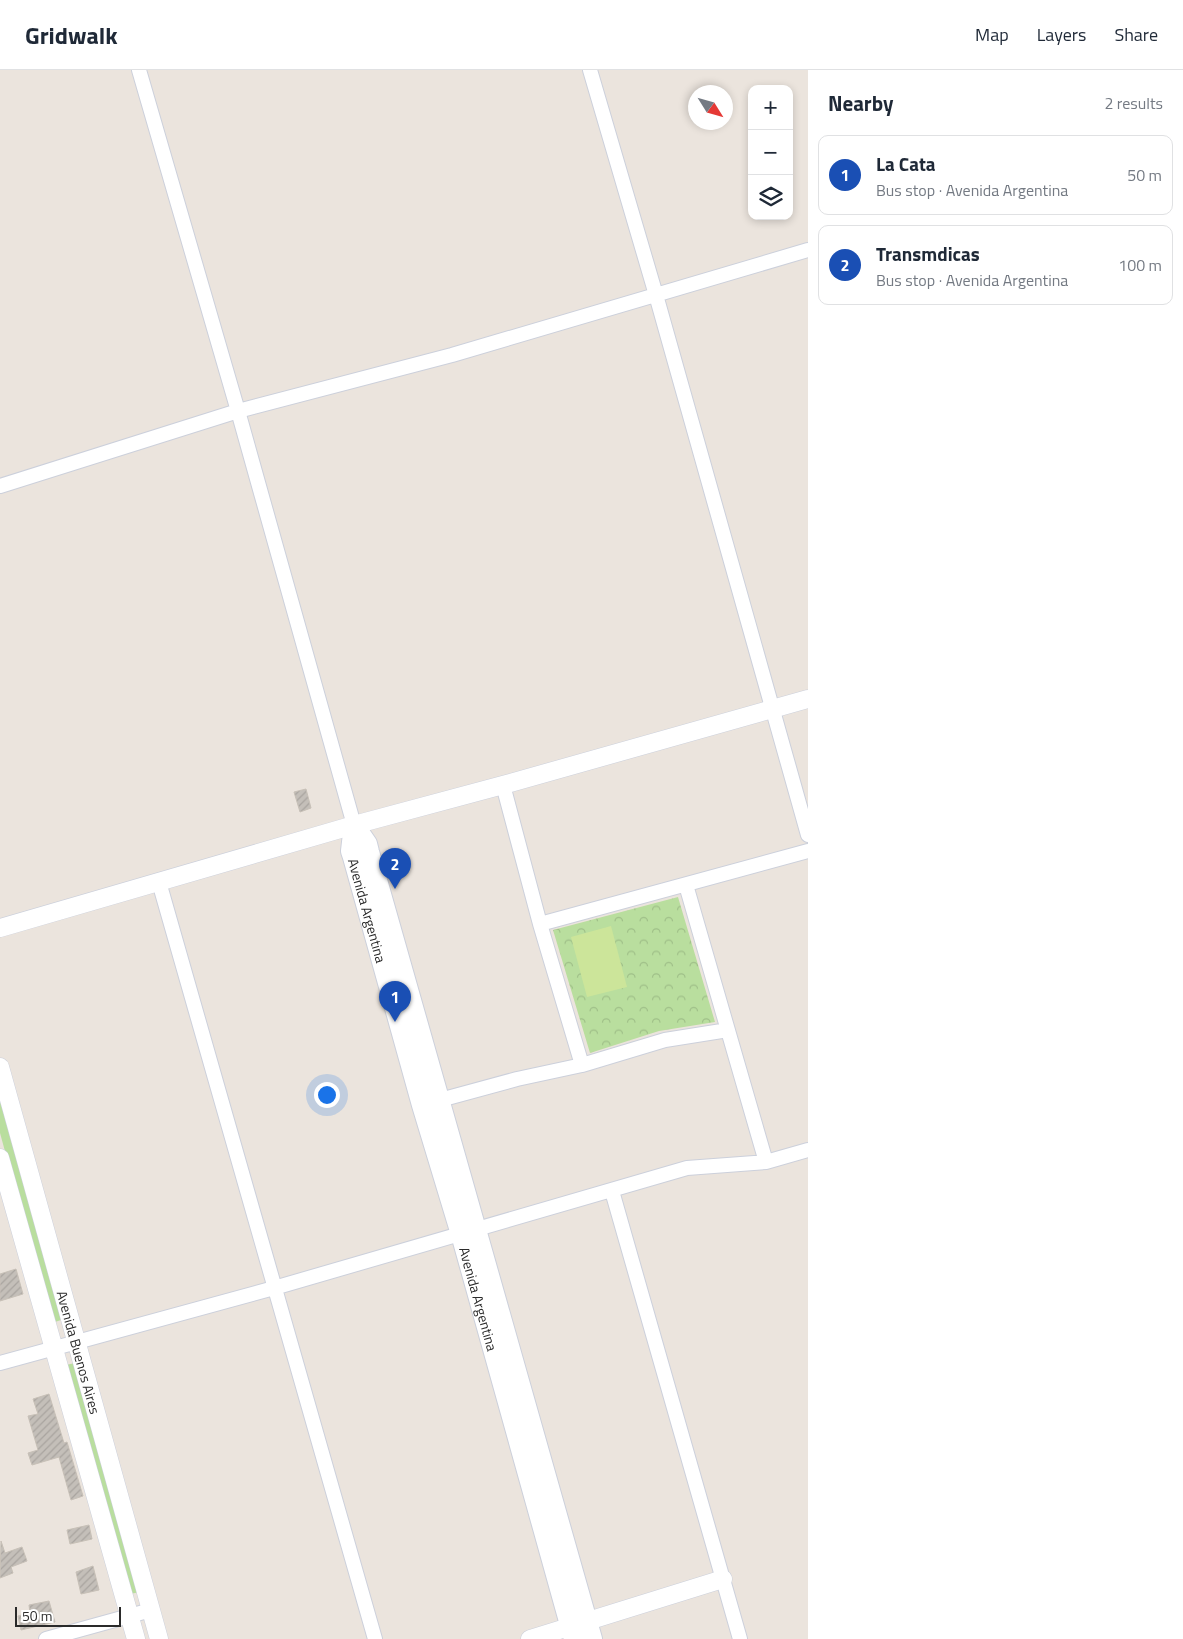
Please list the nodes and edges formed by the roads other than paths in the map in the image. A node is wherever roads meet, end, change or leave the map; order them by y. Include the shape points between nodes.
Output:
1 (139, 70) edge
2 (590, 70) edge
3 (808, 250) edge
4 (656, 295) junction
5 (238, 411) junction
6 (0, 486) edge
7 (808, 698) edge
8 (772, 709) junction
9 (502, 785) junction
10 (354, 825) junction
11 (808, 836) edge
12 (808, 851) edge
13 (160, 882) junction
14 (686, 885) junction
15 (540, 924) junction
16 (0, 928) edge
17 (728, 1030) junction
18 (582, 1065) junction
19 (1, 1072) edge
20 (440, 1100) junction
21 (808, 1150) edge
22 (0, 1158) edge
23 (766, 1162) junction
24 (612, 1191) junction
25 (469, 1232) junction
26 (274, 1288) junction
27 (76, 1343) junction
28 (53, 1349) junction
29 (0, 1363) edge
30 (723, 1579) junction
31 (151, 1610) junction
32 (130, 1616) junction
33 (581, 1631) edge
34 (46, 1639) edge
35 (136, 1639) edge
36 (159, 1639) edge
37 (375, 1639) edge
38 (530, 1639) edge
39 (740, 1639) edge

1 - 5 street
2 - 4 street
3 - 4 street
4 - 5 street via 452,355
4 - 8 street
5 - 6 street
5 - 10 street
7 - 8 street
8 - 9 street
8 - 11 street
9 - 10 street
9 - 15 street
10 - 13 street
10 - 20 main road, Avenida Argentina via 367,844
10 - 25 main road, Avenida Argentina via 351,851 422,1105
12 - 14 street
13 - 16 street
13 - 26 street
14 - 15 street
14 - 17 street
15 - 18 street
17 - 18 street via 665,1040
17 - 23 street
18 - 20 street
19 - 27 street, Avenida Buenos Aires
20 - 25 main road, Avenida Argentina
21 - 23 street
22 - 28 street, Avenida Buenos Aires
23 - 24 street via 688,1168
24 - 25 street
24 - 30 street
25 - 26 street
25 - 33 main road, Avenida Argentina
26 - 27 street
26 - 37 street
27 - 28 street
27 - 31 street, Avenida Buenos Aires
28 - 29 street
28 - 32 street, Avenida Buenos Aires
30 - 33 street
30 - 39 street
31 - 32 street
31 - 36 street, Avenida Buenos Aires
32 - 34 street
32 - 35 street, Avenida Buenos Aires
33 - 38 street

